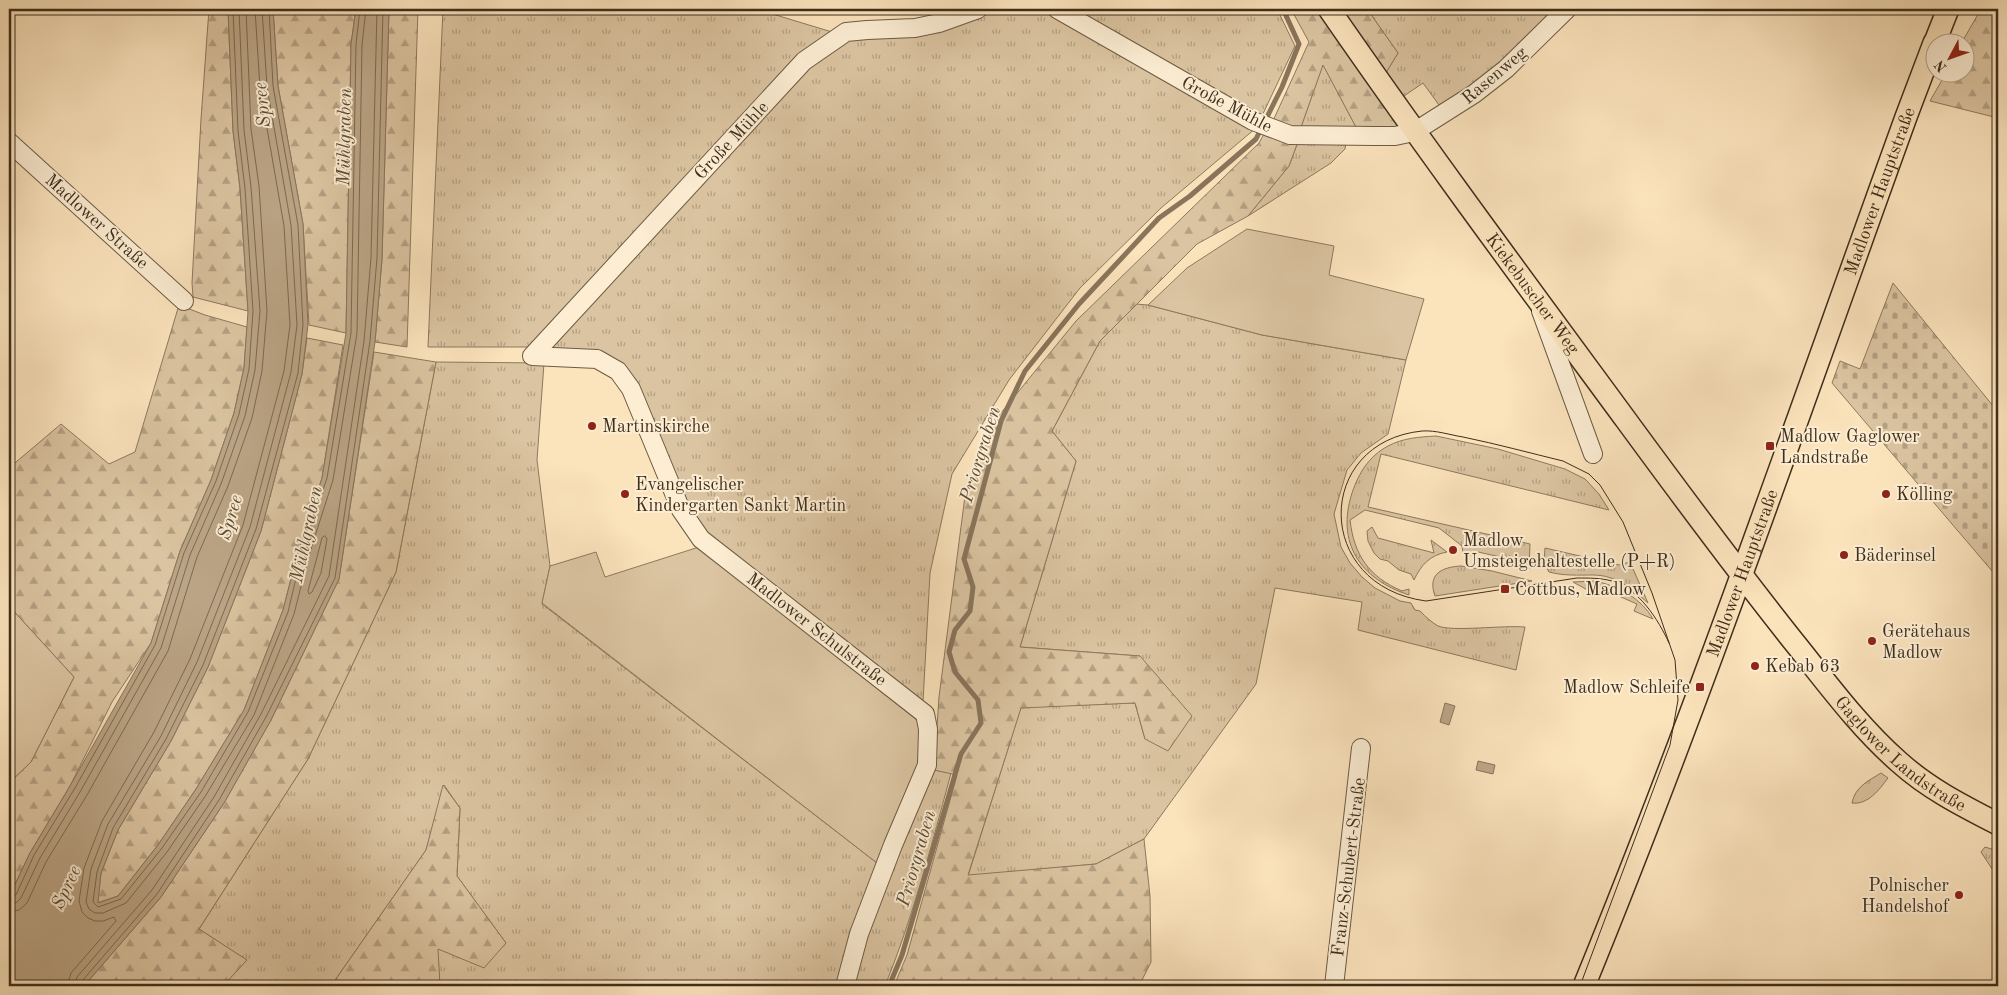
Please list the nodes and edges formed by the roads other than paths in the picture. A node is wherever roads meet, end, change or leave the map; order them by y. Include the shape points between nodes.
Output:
1 (978, 9) edge
2 (1057, 9) edge
3 (1329, 9) edge
4 (1566, 9) edge
5 (1948, 9) edge
6 (1939, 32) edge
7 (1924, 71) edge
8 (1414, 132) junction
9 (9, 142) edge
10 (1538, 300) junction
11 (184, 301) dead end
12 (532, 356) joint
13 (1593, 454) dead end
14 (1742, 575) junction
15 (1362, 748) dead end
16 (1998, 824) edge
17 (845, 986) edge
18 (1334, 986) edge
19 (1584, 986) edge

1 - 12 street, Große Mühle via 915,28 846,32 804,62
2 - 8 street, Große Mühle via 1252,120 1279,132 1290,135 1374,136
3 - 8 main road, Kiekebuscher Weg
4 - 8 street, Rasenweg via 1506,69 1474,94
5 - 6 main road, Madlower Hauptstraße
7 - 14 main road, Madlower Hauptstraße
8 - 10 main road, Kiekebuscher Weg
9 - 11 street, Madlower Straße
10 - 13 street
10 - 14 main road, Kiekebuscher Weg
12 - 17 street, Madlower Schulstraße via 597,359 618,371 631,389 681,510 701,539 925,714 927,765 859,934
14 - 16 main road, Gaglower Landstraße via 1858,722 1900,763 1944,797
14 - 19 main road, Madlower Hauptstraße
15 - 18 street, Franz-Schubert-Straße

